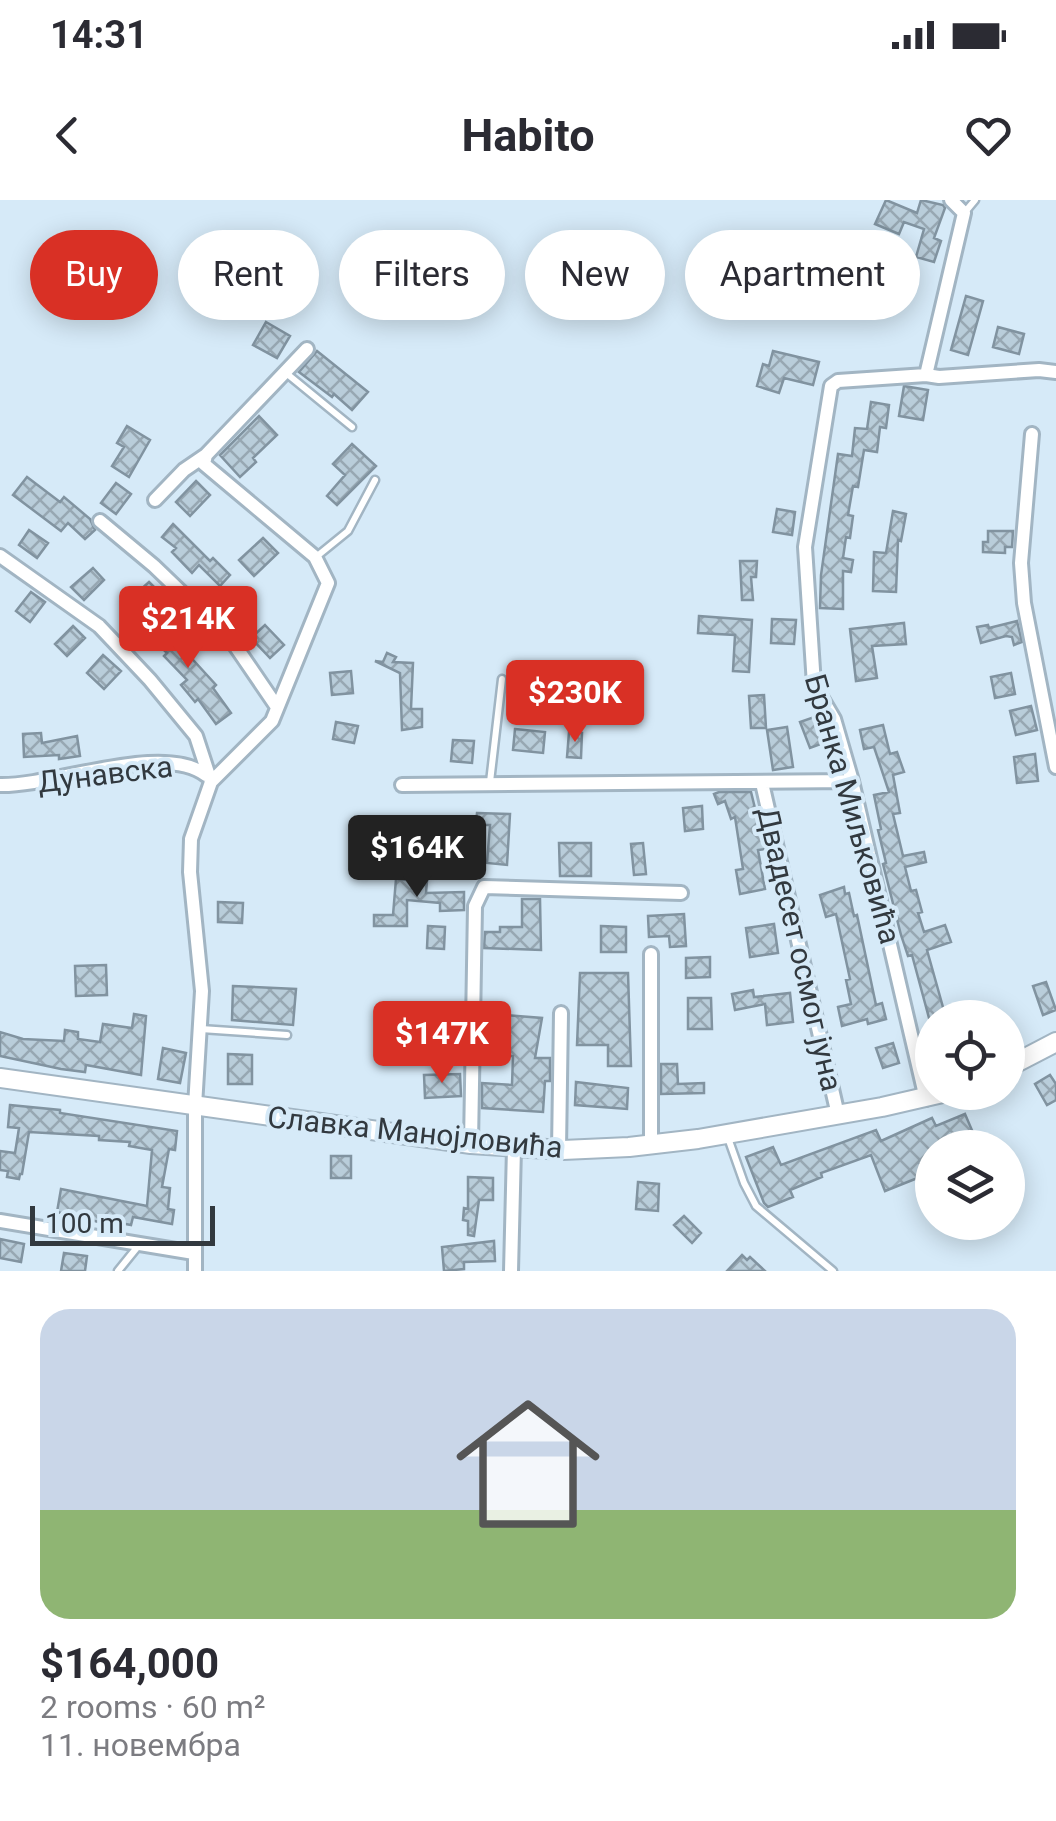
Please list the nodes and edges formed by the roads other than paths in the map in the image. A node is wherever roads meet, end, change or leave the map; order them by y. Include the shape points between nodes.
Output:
1 (951, 200) edge
2 (975, 200) edge
3 (964, 213) junction
4 (307, 349) dead end
5 (285, 372) junction
6 (1056, 372) edge
7 (926, 375) junction
8 (352, 426) dead end
9 (1032, 434) dead end
10 (206, 456) junction
11 (375, 480) dead end
12 (154, 500) dead end
13 (100, 521) dead end
14 (0, 556) edge
15 (315, 557) junction
16 (502, 679) dead end
17 (276, 707) junction
18 (1056, 767) edge
19 (208, 779) junction
20 (852, 781) junction
21 (762, 783) junction
22 (0, 784) edge
23 (402, 785) dead end
24 (489, 786) junction
25 (680, 893) dead end
26 (651, 954) dead end
27 (561, 1013) dead end
28 (200, 1029) junction
29 (287, 1035) dead end
30 (1056, 1042) edge
31 (915, 1052) edge
32 (1025, 1058) edge
33 (0, 1078) edge
34 (915, 1101) edge
35 (195, 1106) junction
36 (838, 1115) junction
37 (727, 1134) junction
38 (471, 1144) junction
39 (651, 1145) junction
40 (514, 1148) junction
41 (558, 1150) junction
42 (0, 1221) edge
43 (140, 1244) junction
44 (194, 1253) junction
45 (118, 1271) edge
46 (195, 1271) edge
47 (512, 1271) edge
48 (833, 1271) edge

1 - 3 street
2 - 3 lane
3 - 7 street
4 - 5 street
5 - 8 lane
5 - 10 street
6 - 7 street, Бранка Миљковића
7 - 20 street, Бранка Миљковића via 830,386 805,547 808,620 814,685 834,719
9 - 18 street via 1021,563
10 - 12 street
10 - 15 street via 205,468
11 - 15 lane via 348,531
13 - 17 street via 232,641
14 - 19 street via 99,626 150,680 196,736
15 - 17 street via 328,582
16 - 24 lane
17 - 19 street via 272,721
19 - 22 street, Дунавска via 184,762
19 - 28 street via 191,839
20 - 21 street
20 - 31 street, Бранка Миљковића
21 - 24 street
21 - 36 street, Двадесет осмог јуна
23 - 24 street
25 - 38 street via 484,887 475,906
26 - 39 street
27 - 41 street
28 - 29 lane
28 - 35 street
30 - 32 main road
33 - 35 main road, Славка Манојловића
34 - 36 main road, Славка Манојловића
35 - 38 main road, Славка Манојловића
35 - 44 street
36 - 37 main road, Славка Манојловића
37 - 39 main road, Славка Манојловића
37 - 48 lane via 756,1206
38 - 40 main road, Славка Манојловића
39 - 41 main road, Славка Манојловића
40 - 41 main road, Славка Манојловића
40 - 47 street
42 - 43 street
43 - 44 street
43 - 45 lane
44 - 46 street

